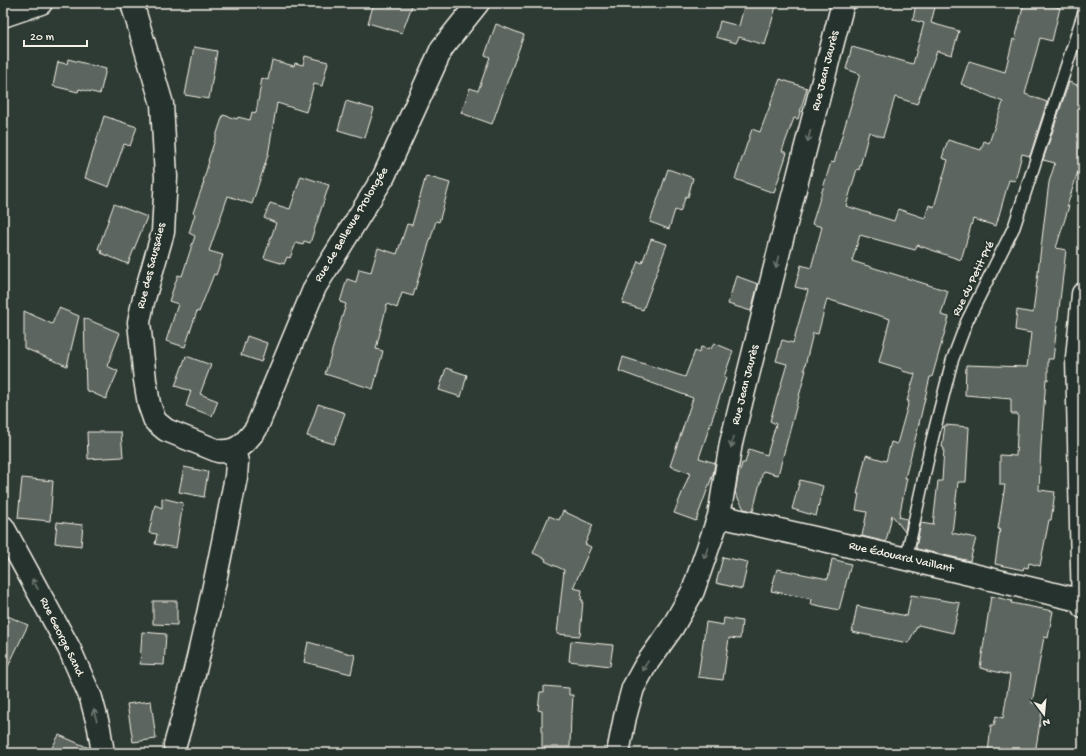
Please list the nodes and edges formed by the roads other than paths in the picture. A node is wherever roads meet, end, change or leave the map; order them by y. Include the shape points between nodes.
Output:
1 (41, 3) edge
2 (132, 3) edge
3 (478, 3) edge
4 (843, 3) edge
5 (1083, 15) edge
6 (3, 16) edge
7 (1083, 294) edge
8 (234, 450) junction
9 (1082, 470) edge
10 (719, 516) junction
11 (3, 527) edge
12 (906, 559) junction
13 (1083, 601) edge
14 (1083, 608) edge
15 (175, 746) dead end
16 (103, 753) edge
17 (618, 753) edge

1 - 6 street
2 - 8 street, Rue des Saussaies via 162,104 166,177 163,232 139,322 149,404 155,421 166,430 218,451
3 - 8 street, Rue de Bellevue Prolongée via 442,48 384,176 315,287 256,429
4 -> 10 street, Rue Jean Jaurès via 733,435
5 - 12 lane, Rue du Petit Pré via 1014,227 967,321 952,361
7 - 9 street via 1077,358
8 - 15 street via 237,462 236,476 214,590
9 - 13 street
10 - 12 street, Rue Édouard Vaillant
10 -> 17 street, Rue Jean Jaurès via 693,591 672,628 644,666 633,688
16 -> 11 street, Rue George Sand via 91,698 70,648
12 - 13 street, Rue Édouard Vaillant
13 - 14 street

